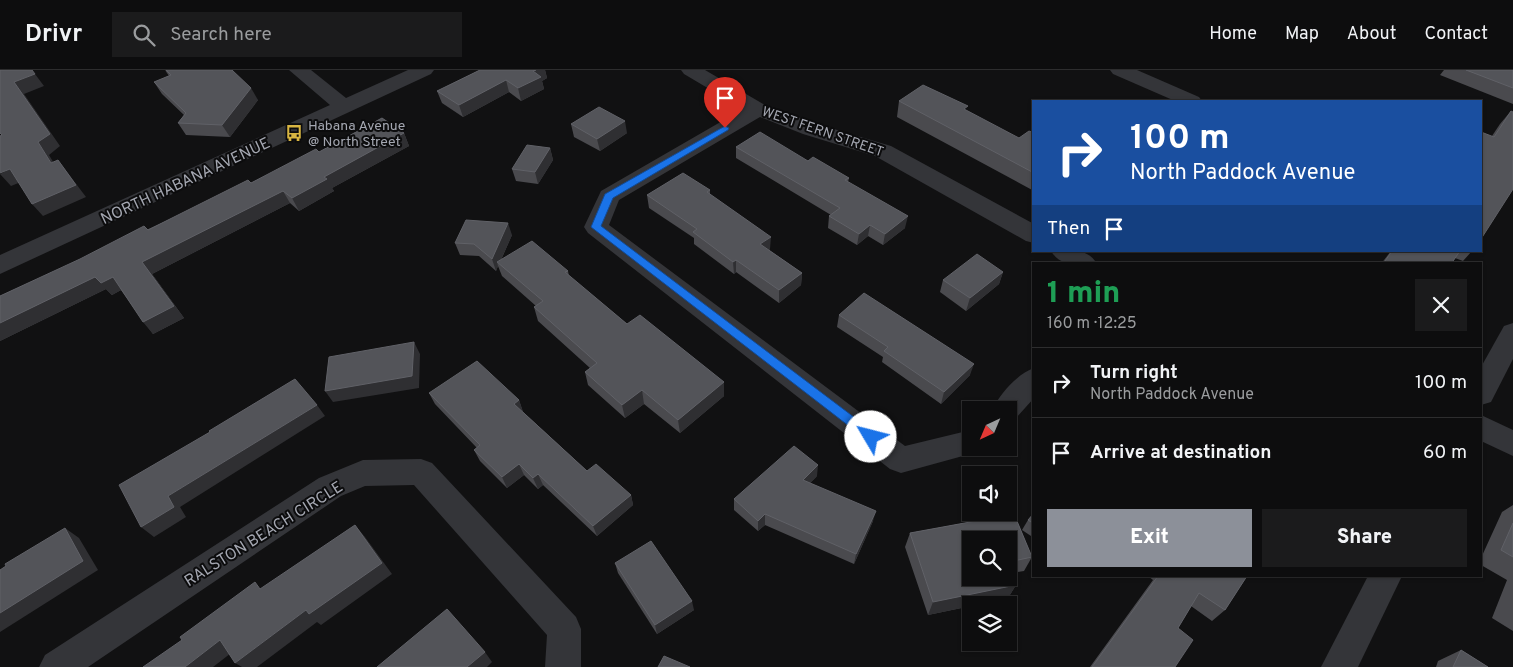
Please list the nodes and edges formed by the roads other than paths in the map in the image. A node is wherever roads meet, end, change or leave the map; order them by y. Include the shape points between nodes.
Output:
1 (299, 70) edge
2 (424, 70) edge
3 (690, 70) edge
4 (1120, 70) edge
5 (1190, 100) edge
6 (344, 107) junction
7 (758, 109) junction
8 (1032, 234) edge
9 (1065, 252) edge
10 (1082, 262) edge
11 (0, 265) edge
12 (1513, 333) edge
13 (1032, 381) edge
14 (1482, 392) edge
15 (1014, 401) edge
16 (1482, 428) edge
17 (962, 444) edge
18 (1513, 444) edge
19 (1385, 577) edge
20 (57, 667) edge
21 (563, 667) edge
22 (1339, 667) edge

1 - 6 street
2 - 6 street, NORTH HABANA AVENUE
3 - 7 street, WEST FERN STREET
4 - 5 street
6 - 11 street, NORTH HABANA AVENUE
7 - 8 street, WEST FERN STREET via 810,130 882,151
7 - 17 street via 609,196 596,227 902,460
9 - 10 street
12 - 14 street
13 - 15 street
16 - 18 street
19 - 22 street
20 - 21 street, RALSTON BEACH CIRCLE via 330,487 363,473 421,472 564,629

